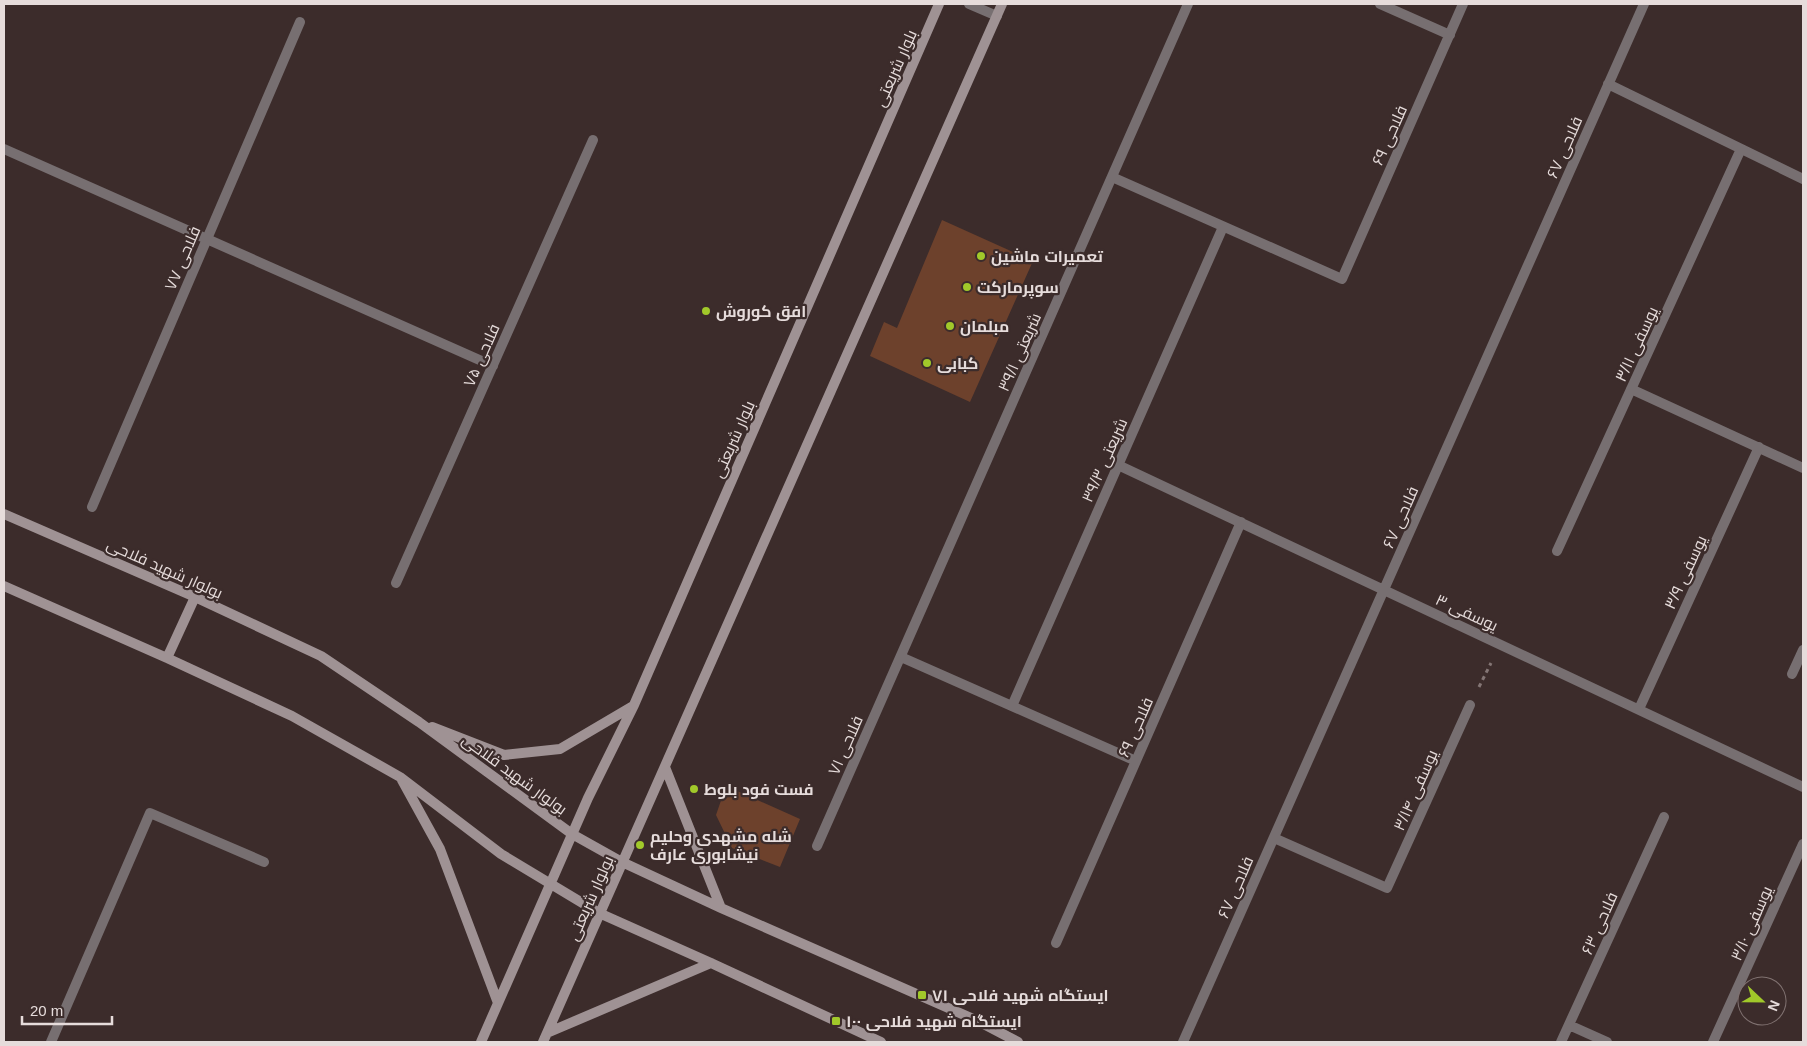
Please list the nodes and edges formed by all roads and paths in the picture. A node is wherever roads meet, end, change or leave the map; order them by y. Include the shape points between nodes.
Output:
1 (939, 4) edge
2 (969, 4) edge
3 (1002, 4) edge
4 (1188, 4) edge
5 (1380, 4) edge
6 (1463, 4) edge
7 (1644, 4) edge
8 (997, 16) junction
9 (300, 22) dead end
10 (1450, 35) junction
11 (1608, 84) junction
12 (593, 140) dead end
13 (4, 149) edge
14 (1741, 149) junction
15 (1112, 177) junction
16 (1803, 180) edge
17 (1223, 227) junction
18 (206, 239) junction
19 (492, 366) junction
20 (1632, 389) junction
21 (1759, 447) junction
22 (1118, 465) junction
23 (1803, 468) edge
24 (92, 507) dead end
25 (4, 514) edge
26 (1241, 522) junction
27 (1557, 552) dead end
28 (396, 583) dead end
29 (4, 586) edge
30 (1384, 590) junction
31 (196, 597) junction
32 (1500, 644) junction
33 (1803, 650) edge
34 (901, 657) junction
35 (167, 658) junction
36 (1792, 674) dead end
37 (634, 705) junction
38 (1470, 705) joint
39 (1012, 706) junction
40 (1639, 709) junction
41 (419, 722) junction
42 (1136, 761) junction
43 (665, 766) junction
44 (400, 777) junction
45 (1803, 787) edge
46 (1664, 817) dead end
47 (572, 834) junction
48 (1274, 838) junction
49 (1803, 844) edge
50 (818, 846) dead end
51 (264, 862) dead end
52 (622, 862) junction
53 (550, 885) junction
54 (721, 908) junction
55 (599, 914) junction
56 (1056, 943) dead end
57 (710, 963) junction
58 (498, 1003) junction
59 (1569, 1025) junction
60 (545, 1037) edge
61 (51, 1042) edge
62 (481, 1042) edge
63 (881, 1042) edge
64 (1018, 1042) edge
65 (1183, 1042) edge
66 (1561, 1042) edge
67 (1607, 1042) edge
68 (1713, 1042) edge

1 - 37 main road, بلوار شریعتی
2 - 8 street
3 - 8 main road
4 - 15 street, شریعتی ۳۹/۱
5 - 10 street
6 - 10 street, فلاحی ۶۹
7 - 11 street, فلاحی ۶۷
8 - 43 main road
9 - 18 street, فلاحی ۷۷
10 - 17 street, فلاحی ۶۹ via 1342,279
11 - 14 street
11 - 30 street, فلاحی ۶۷
12 - 19 street, فلاحی ۷۵
13 - 18 street
14 - 16 street
14 - 20 street, یوسفی ۳/۱۱
15 - 17 street
15 - 34 street, شریعتی ۳۹/۱
17 - 22 street, شریعتی ۳۹/۳
18 - 19 street
18 - 24 street, فلاحی ۷۷
19 - 28 street, فلاحی ۷۵
20 - 21 street
20 - 27 street, یوسفی ۳/۱۱
21 - 23 street
21 - 40 street, یوسفی ۳/۹
22 - 26 street, یوسفی ۳
22 - 39 street, شریعتی ۳۹/۳
25 - 31 main road, بولوار شهید فلاحی
26 - 30 street, یوسفی ۳
26 - 42 street, فلاحی ۶۹
29 - 35 main road
30 - 32 street, یوسفی ۳
30 - 48 street, فلاحی ۶۷
31 - 35 main road
31 - 41 main road, بولوار شهید فلاحی via 321,656
32 - 38 path
32 - 40 street, یوسفی ۳
33 - 36 street
34 - 39 street
34 - 50 street, فلاحی ۷۱
35 - 44 main road via 292,716
37 - 41 main road via 560,749 504,755
37 - 47 main road, بلوار شریعتی
38 - 48 street, یوسفی ۳/۱۴ via 1387,888
39 - 42 street
40 - 45 street, یوسفی ۳
41 - 47 main road, بولوار شهید فلاحی
42 - 56 street, فلاحی ۶۹
43 - 52 main road, بولوار شریعتی
43 - 54 main road
44 - 53 main road via 501,854
44 - 58 main road via 440,849
46 - 59 street, فلاحی ۶۳
47 - 52 main road, بولوار شهید فلاحی
47 - 53 main road, بلوار شریعتی
48 - 65 street, فلاحی ۶۷
49 - 68 street, یوسفی ۳/۱۰
51 - 61 street via 150,813
52 - 54 main road, بولوار شهید فلاحی
52 - 55 main road, بولوار شریعتی
53 - 55 main road
53 - 58 main road
54 - 64 main road, بولوار شهید فلاحی via 962,1013
55 - 57 main road
55 - 60 main road, بولوار شریعتی
57 - 60 main road
57 - 63 main road
58 - 62 main road
59 - 66 street, فلاحی ۶۳
59 - 67 street

